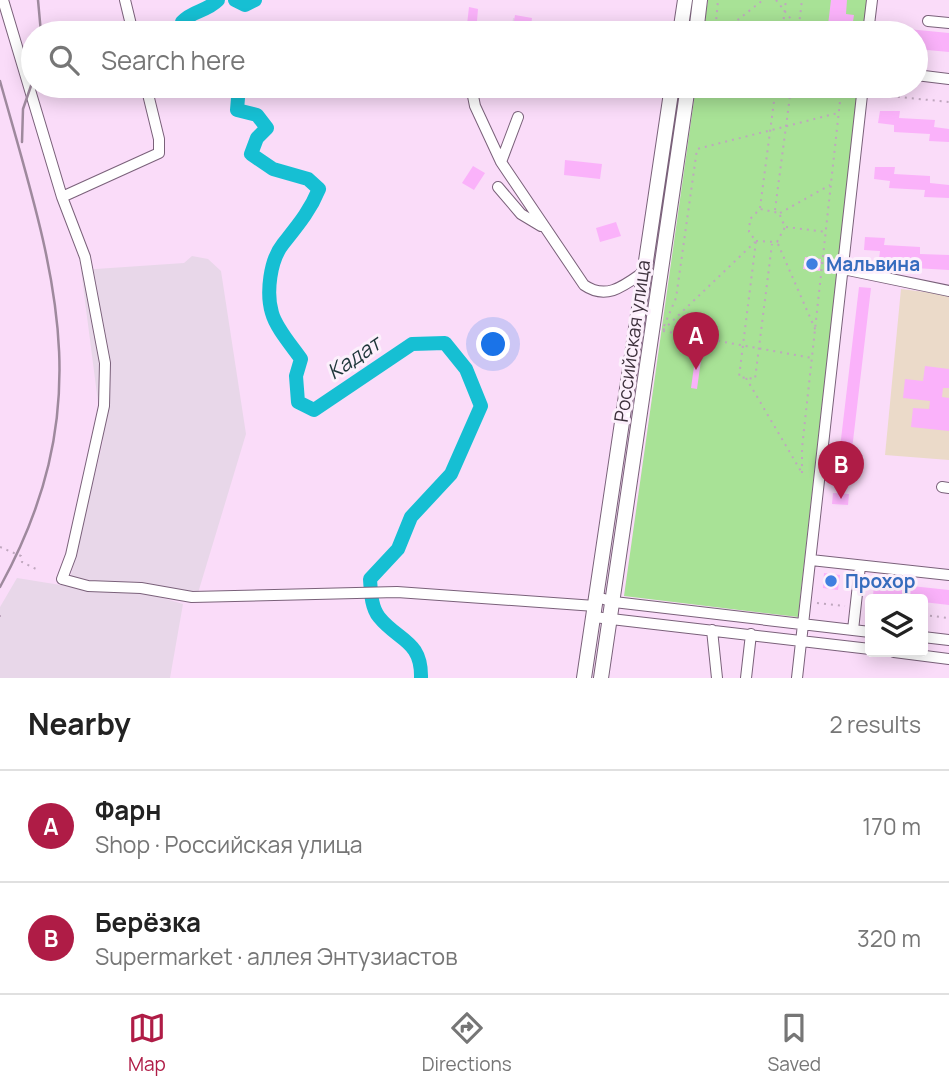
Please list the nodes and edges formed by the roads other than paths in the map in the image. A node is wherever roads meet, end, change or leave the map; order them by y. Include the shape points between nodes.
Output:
1 (3, 0) edge
2 (125, 0) edge
3 (685, 0) edge
4 (700, 0) edge
5 (872, 0) edge
6 (130, 21) edge
7 (682, 21) edge
8 (697, 21) edge
9 (869, 21) edge
10 (928, 21) dead end
11 (949, 23) edge
12 (21, 60) edge
13 (928, 76) edge
14 (949, 79) edge
15 (32, 98) edge
16 (149, 98) edge
17 (473, 98) edge
18 (670, 98) edge
19 (686, 98) edge
20 (861, 98) edge
21 (518, 117) dead end
22 (501, 162) junction
23 (498, 187) dead end
24 (62, 197) junction
25 (541, 226) junction
26 (842, 269) junction
27 (645, 271) junction
28 (949, 290) edge
29 (811, 560) junction
30 (860, 566) junction
31 (949, 575) edge
32 (614, 602) junction
33 (595, 607) junction
34 (612, 619) junction
35 (803, 624) junction
36 (712, 630) junction
37 (853, 630) junction
38 (865, 631) edge
39 (751, 634) junction
40 (928, 638) edge
41 (801, 640) junction
42 (949, 640) edge
43 (865, 648) edge
44 (928, 656) edge
45 (949, 659) edge
46 (584, 678) edge
47 (601, 678) edge
48 (717, 678) edge
49 (746, 678) edge
50 (797, 678) edge

1 - 12 street
2 - 6 street
3 - 7 main road
4 - 8 main road
5 - 9 street
10 - 11 street
13 - 14 street
15 - 24 street
16 - 24 street via 159,153
17 - 22 street
18 - 27 main road, Российская улица
19 - 32 main road, Российская улица
20 - 26 street
21 - 22 street
22 - 25 street
23 - 25 street via 521,214
24 - 33 street via 85,257 105,363 104,406 62,579 192,597 377,593
25 - 27 street via 592,290 613,291
26 - 28 street
26 - 29 street
27 - 33 main road, Российская улица
29 - 30 street
29 - 35 street
30 - 31 street
30 - 37 street
32 - 33 street
32 - 34 main road, Российская улица
32 - 35 street
33 - 34 street
33 - 46 main road, Российская улица
34 - 36 street
34 - 47 main road, Российская улица
35 - 37 street
35 - 41 street
36 - 39 street
36 - 48 street
37 - 38 street
39 - 41 street
39 - 49 street
40 - 42 street
41 - 43 street
41 - 50 street
44 - 45 street

